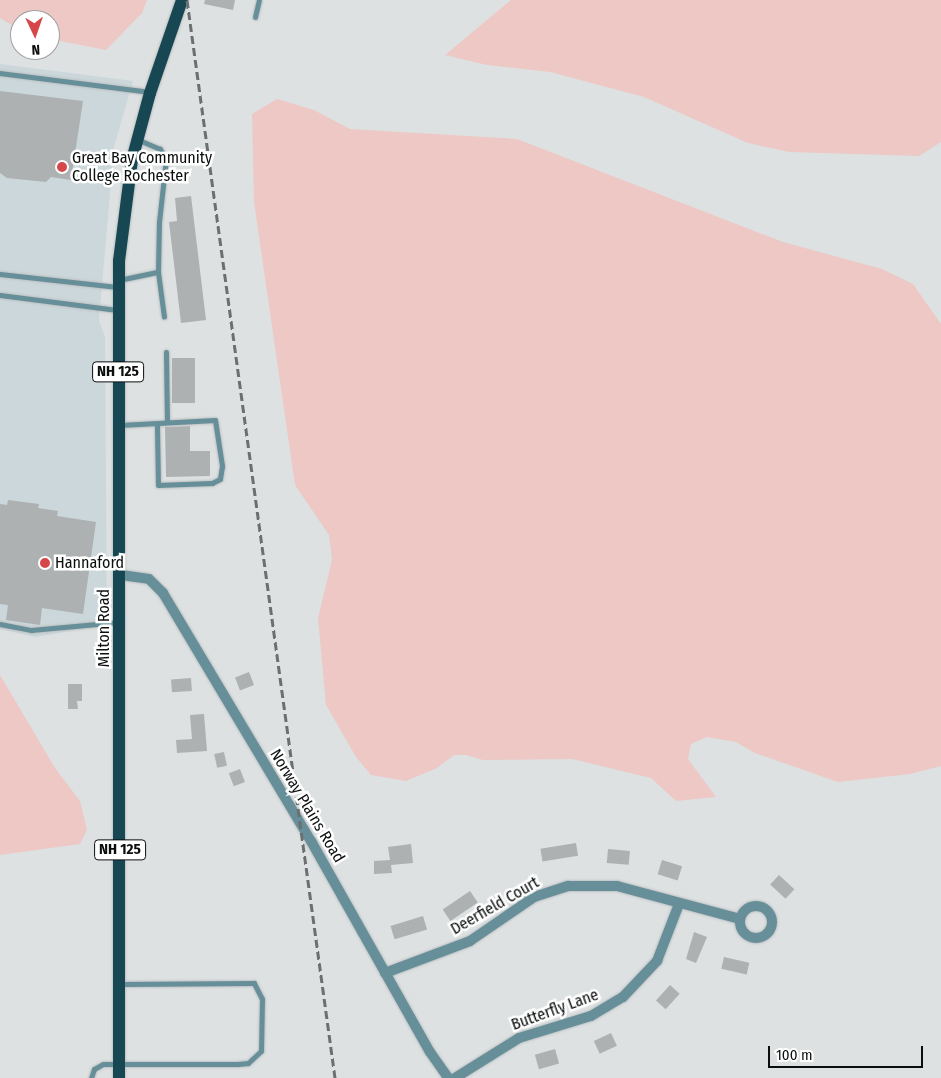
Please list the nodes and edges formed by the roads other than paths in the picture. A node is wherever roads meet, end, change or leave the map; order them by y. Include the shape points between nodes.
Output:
1 (182, 0) edge
2 (259, 0) edge
3 (255, 17) dead end
4 (0, 74) edge
5 (150, 92) junction
6 (137, 140) junction
7 (158, 272) junction
8 (0, 274) edge
9 (118, 284) junction
10 (0, 295) edge
11 (117, 310) junction
12 (164, 317) dead end
13 (166, 352) dead end
14 (167, 421) junction
15 (120, 425) junction
16 (157, 425) junction
17 (121, 575) junction
18 (120, 622) junction
19 (0, 624) edge
20 (679, 904) junction
21 (740, 919) dead end
22 (385, 974) junction
23 (119, 984) junction
24 (119, 1062) junction
25 (91, 1078) edge
26 (119, 1078) edge
27 (448, 1078) edge
28 (455, 1078) edge

1 - 5 main road, NH 125
2 - 3 lane
4 - 5 lane
5 - 6 main road, Milton Road / NH 125
6 - 7 lane via 160,149 166,160 159,222
6 - 9 main road, Milton Road / NH 125 via 122,224
7 - 9 lane
7 - 12 lane
8 - 9 lane
9 - 11 main road, Milton Road / NH 125
10 - 11 lane
11 - 15 main road, Milton Road / NH 125
13 - 14 lane
14 - 16 lane
14 - 16 lane via 215,420 222,466 220,478 212,483 158,485
15 - 16 lane
15 - 17 main road, Milton Road / NH 125
17 - 18 main road, Milton Road / NH 125
17 - 22 street, Norway Plains Road via 149,579 164,593 333,878
18 - 19 lane via 31,630
18 - 23 main road, Milton Road / NH 125
20 - 21 street, Deerfield Court
20 - 22 street, Deerfield Court via 617,886 557,888 522,904 470,941
20 - 28 street, Butterfly Lane via 657,961 623,997 591,1016 519,1038
22 - 27 street, Norway Plains Road
23 - 24 main road, Milton Road / NH 125
23 - 24 lane via 254,983 262,999 261,1050 248,1063 189,1066
24 - 25 lane via 97,1066
24 - 26 main road, Milton Road / NH 125

